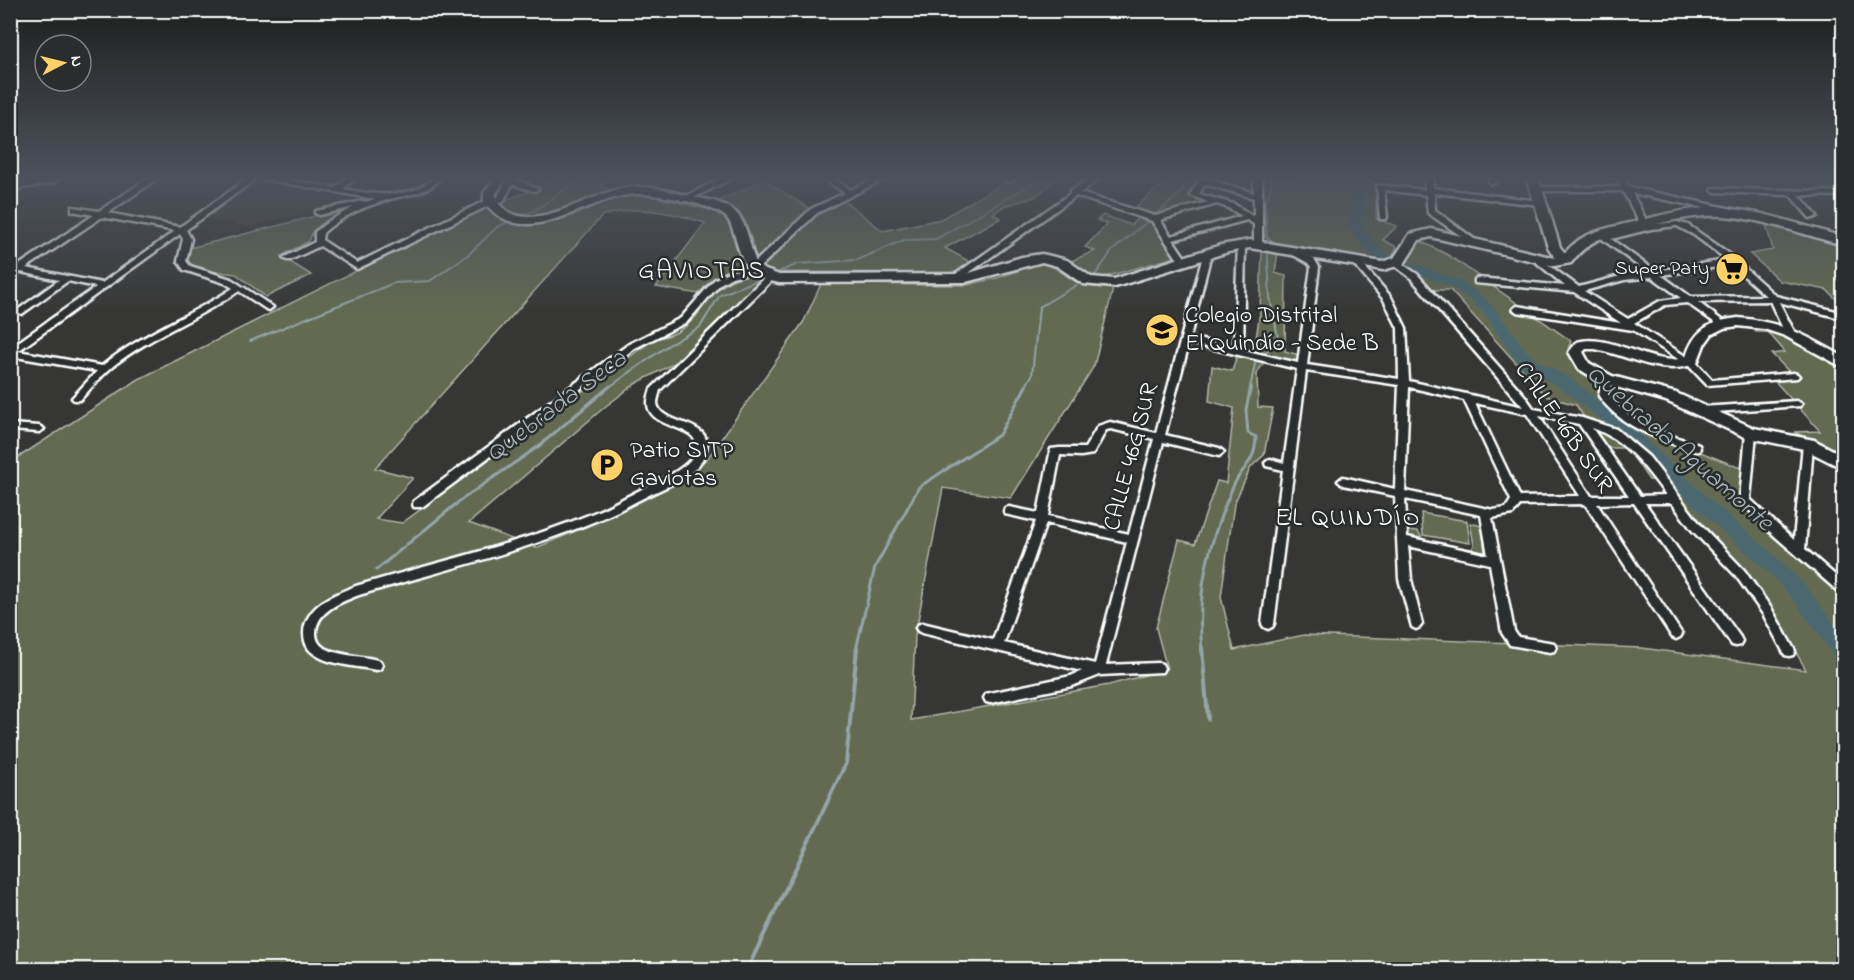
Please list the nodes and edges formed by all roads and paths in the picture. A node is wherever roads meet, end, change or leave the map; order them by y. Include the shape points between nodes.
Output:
1 (85, 225) edge
2 (155, 225) edge
3 (189, 225) edge
4 (327, 225) edge
5 (445, 225) edge
6 (736, 225) edge
7 (800, 225) edge
8 (1031, 225) edge
9 (1159, 225) edge
10 (1232, 225) edge
11 (1255, 225) edge
12 (1448, 225) edge
13 (1547, 225) edge
14 (1641, 225) edge
15 (1668, 225) edge
16 (1677, 225) edge
17 (1784, 225) edge
18 (182, 230) junction
19 (1602, 236) junction
20 (1169, 239) junction
21 (319, 241) junction
22 (1471, 241) junction
23 (1844, 241) edge
24 (1241, 245) junction
25 (1261, 245) junction
26 (1284, 248) junction
27 (1207, 255) junction
28 (287, 258) dead end
29 (1539, 260) junction
30 (1564, 261) junction
31 (1184, 262) junction
32 (1356, 262) junction
33 (1734, 262) junction
34 (1395, 263) junction
35 (20, 269) junction
36 (753, 269) junction
37 (1653, 273) junction
38 (10, 275) edge
39 (68, 278) junction
40 (769, 278) junction
41 (956, 278) junction
42 (1478, 281) dead end
43 (104, 286) junction
44 (238, 288) junction
45 (1578, 290) junction
46 (1773, 298) junction
47 (1688, 300) junction
48 (269, 307) dead end
49 (1517, 309) dead end
50 (22, 311) dead end
51 (1844, 316) edge
52 (1629, 322) junction
53 (1721, 324) junction
54 (1638, 328) junction
55 (1790, 333) junction
56 (1185, 339) junction
57 (1238, 351) junction
58 (10, 353) edge
59 (1690, 362) junction
60 (1840, 364) edge
61 (1302, 367) junction
62 (103, 369) junction
63 (1794, 376) dead end
64 (1607, 380) junction
65 (1404, 382) junction
66 (77, 398) dead end
67 (1468, 398) junction
68 (1797, 405) dead end
69 (1701, 410) junction
70 (1532, 412) junction
71 (1582, 421) junction
72 (10, 427) edge
73 (39, 429) dead end
74 (1751, 433) junction
75 (1159, 438) junction
76 (1808, 444) junction
77 (1695, 448) dead end
78 (1219, 452) dead end
79 (1270, 463) dead end
80 (1844, 463) edge
81 (1287, 467) junction
82 (1343, 481) dead end
83 (1400, 495) junction
84 (1636, 499) junction
85 (1673, 499) junction
86 (1587, 500) junction
87 (1517, 501) junction
88 (418, 504) dead end
89 (1009, 511) dead end
90 (1486, 513) junction
91 (1042, 519) junction
92 (1133, 539) junction
93 (1402, 540) junction
94 (1799, 550) junction
95 (1493, 560) junction
96 (1844, 590) edge
97 (1268, 624) dead end
98 (1416, 624) dead end
99 (922, 628) dead end
100 (1676, 634) dead end
101 (1736, 641) dead end
102 (998, 644) junction
103 (1550, 647) dead end
104 (1789, 651) dead end
105 (376, 665) dead end
106 (1158, 668) dead end
107 (1099, 670) junction
108 (990, 698) dead end

1 - 35 street
2 - 18 street
3 - 18 street
4 - 21 street via 317,234
5 - 21 street via 357,266
6 - 36 main road
7 - 36 street
8 - 41 street
9 - 20 street
10 - 20 street
11 - 25 street
12 - 22 street
13 - 30 main road via 1554,247
14 - 19 main road
15 - 19 street
16 - 33 street via 1685,226
17 - 23 main road
18 - 43 street
18 - 44 street via 187,239 184,266
19 - 30 main road via 1582,241
19 - 37 street
20 - 31 street
21 - 28 street
22 - 29 main road
22 - 34 main road via 1421,234 1414,237
24 - 25 main road
24 - 27 main road
24 - 57 street
25 - 26 main road
26 - 32 main road
26 - 61 street via 1311,261 1315,267
27 - 31 main road
27 - 56 street, CALLE 46G SUR
29 - 30 main road
29 - 45 street
31 - 41 main road via 1115,283 1086,280 1062,263 1042,258 980,276
32 - 34 main road via 1383,266
32 - 65 street via 1397,314 1403,336
33 - 37 street
33 - 46 street
34 - 70 street, CALLE 46B SUR via 1414,276
35 - 38 street
35 - 39 street
36 - 40 main road
36 - 88 street via 717,282 684,320 632,346
37 - 45 street
37 - 47 street
39 - 43 street
39 - 50 street
40 - 41 main road
40 - 105 street via 653,396 655,411 695,431 701,439 701,451 694,463 594,518 356,591 335,599 317,613 310,630 311,642 321,652
42 - 45 street
43 - 58 street
44 - 48 street
44 - 62 street
45 - 52 street
46 - 47 street
46 - 51 street
46 - 55 street
47 - 52 street via 1663,303
47 - 53 street
49 - 54 street
52 - 54 street
53 - 55 main road via 1752,323
53 - 59 main road via 1702,335
54 - 59 street
55 - 60 main road
56 - 57 street
56 - 75 street, CALLE 46G SUR
57 - 61 street
58 - 62 street
59 - 63 street via 1710,383
59 - 64 main road via 1668,364 1596,344 1582,345 1576,352 1584,366
61 - 65 street
61 - 81 street
62 - 66 street
64 - 69 main road via 1671,397
64 - 77 street via 1604,396 1623,417
65 - 67 street
65 - 83 street
67 - 70 street
67 - 87 street
68 - 69 street
69 - 74 main road
70 - 71 street
70 - 86 street, CALLE 46B SUR
71 - 84 street
71 - 85 street via 1612,431 1645,460
72 - 73 street
74 - 76 main road
74 - 94 street via 1745,500
75 - 78 street
75 - 91 street via 1116,426 1102,428 1089,451 1055,452
75 - 92 street, CALLE 46G SUR
76 - 80 main road
76 - 94 street
79 - 81 street
81 - 97 street
82 - 83 street
83 - 90 street
83 - 93 street
84 - 85 street
84 - 86 street
84 - 101 street
85 - 104 street via 1750,586
86 - 87 street
86 - 100 street, CALLE 46B SUR
87 - 90 street via 1504,512
89 - 91 street
90 - 95 street
91 - 92 street
91 - 102 street
92 - 107 street, CALLE 46G SUR
93 - 95 street
93 - 98 street via 1405,579
94 - 96 street
95 - 103 street via 1505,623 1512,639
99 - 102 street
102 - 107 street
106 - 107 street
107 - 108 street via 1072,681

